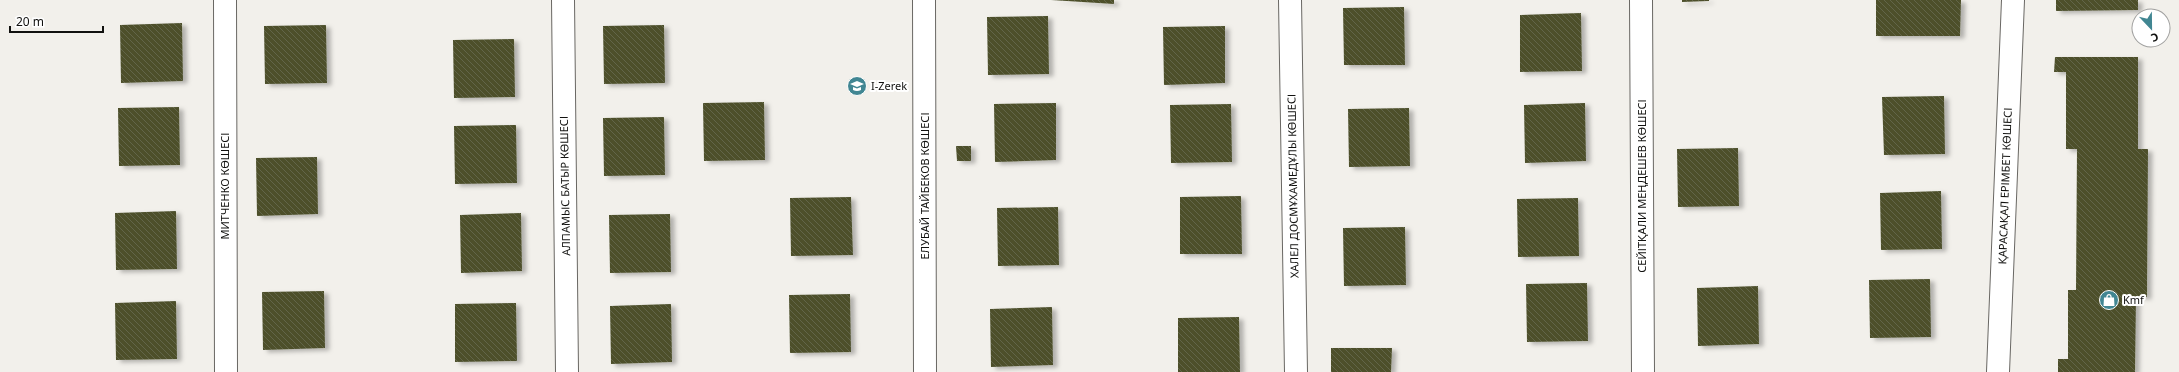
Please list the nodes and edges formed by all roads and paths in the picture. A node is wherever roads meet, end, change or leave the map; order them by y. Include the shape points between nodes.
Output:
1 (224, 0) edge
2 (563, 0) edge
3 (924, 0) edge
4 (1290, 0) edge
5 (1642, 0) edge
6 (2013, 0) edge
7 (226, 372) edge
8 (567, 372) edge
9 (925, 372) edge
10 (1296, 372) edge
11 (1643, 372) edge
12 (1998, 372) edge

1 - 7 street, МИТЧЕНКО КӨШЕСІ
2 - 8 street, АЛПАМЫС БАТЫР КӨШЕСІ
3 - 9 street, ЕЛУБАЙ ТАЙБЕКОВ КӨШЕСІ
4 - 10 street, ХАЛЕЛ ДОСМҰХАМЕДҰЛЫ КӨШЕСІ
5 - 11 street, СЕЙІТҚАЛИ МЕҢДЕШЕВ КӨШЕСІ
6 - 12 street, ҚАРАСАҚАЛ ЕРІМБЕТ КӨШЕСІ

